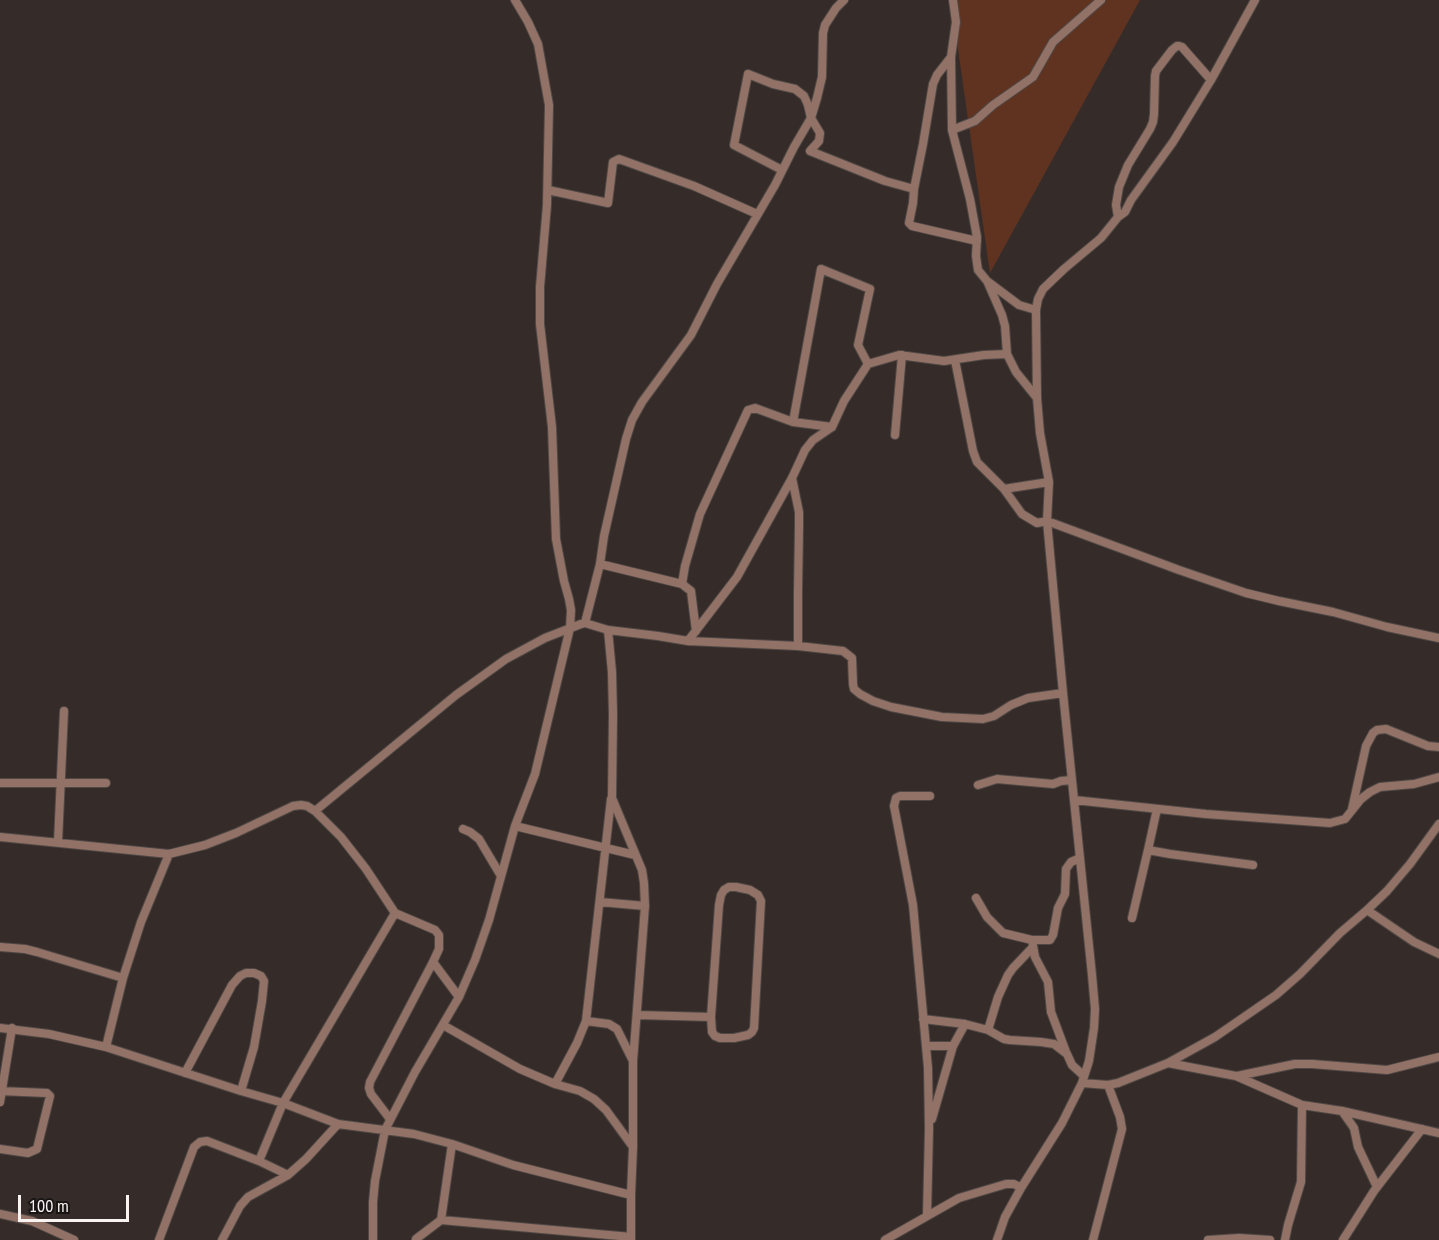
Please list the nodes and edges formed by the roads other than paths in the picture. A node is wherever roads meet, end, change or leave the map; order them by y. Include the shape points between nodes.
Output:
1 (515, 0) edge
2 (844, 0) edge
3 (953, 0) edge
4 (1101, 0) edge
5 (1254, 0) edge
6 (951, 57) junction
7 (1211, 80) junction
8 (811, 118) junction
9 (952, 130) junction
10 (794, 147) junction
11 (810, 151) junction
12 (782, 170) junction
13 (914, 189) junction
14 (548, 190) junction
15 (758, 214) junction
16 (1119, 217) junction
17 (977, 241) junction
18 (987, 281) junction
19 (1036, 310) junction
20 (1007, 354) junction
21 (902, 355) junction
22 (955, 360) junction
23 (868, 364) junction
24 (1037, 398) junction
25 (793, 422) junction
26 (832, 427) junction
27 (895, 435) dead end
28 (792, 478) junction
29 (1048, 482) junction
30 (1004, 489) junction
31 (1047, 521) junction
32 (600, 564) junction
33 (682, 584) junction
34 (585, 623) junction
35 (570, 628) junction
36 (608, 630) junction
37 (696, 631) junction
38 (1438, 635) edge
39 (688, 641) junction
40 (798, 646) junction
41 (1063, 693) junction
42 (64, 711) dead end
43 (1439, 747) edge
44 (1439, 777) edge
45 (1072, 780) junction
46 (0, 783) edge
47 (61, 783) junction
48 (106, 783) dead end
49 (978, 785) dead end
50 (930, 796) dead end
51 (612, 798) junction
52 (1074, 800) junction
53 (1157, 809) junction
54 (1352, 810) junction
55 (315, 811) junction
56 (1439, 824) edge
57 (515, 826) junction
58 (463, 829) dead end
59 (0, 837) edge
60 (58, 842) junction
61 (605, 847) junction
62 (1148, 850) junction
63 (169, 854) junction
64 (635, 855) junction
65 (1080, 858) junction
66 (1253, 865) dead end
67 (501, 876) junction
68 (976, 898) dead end
69 (600, 902) junction
70 (645, 906) junction
71 (1367, 910) junction
72 (395, 913) junction
73 (1132, 918) dead end
74 (1032, 944) junction
75 (0, 947) edge
76 (1439, 954) edge
77 (434, 962) junction
78 (123, 978) junction
79 (459, 997) junction
80 (637, 1015) junction
81 (711, 1017) junction
82 (923, 1019) junction
83 (586, 1021) junction
84 (965, 1024) junction
85 (443, 1025) junction
86 (0, 1028) edge
87 (12, 1028) junction
88 (988, 1030) junction
89 (926, 1046) junction
90 (953, 1046) junction
91 (106, 1047) junction
92 (1067, 1054) junction
93 (1439, 1058) edge
94 (633, 1061) junction
95 (1168, 1063) junction
96 (184, 1073) junction
97 (1236, 1076) junction
98 (1083, 1080) junction
99 (555, 1084) junction
100 (1108, 1085) junction
101 (1, 1090) edge
102 (241, 1092) junction
103 (0, 1102) edge
104 (283, 1104) junction
105 (1302, 1105) junction
106 (1342, 1112) junction
107 (390, 1119) junction
108 (338, 1124) junction
109 (929, 1129) junction
110 (1422, 1129) junction
111 (385, 1130) junction
112 (1439, 1133) edge
113 (452, 1144) junction
114 (633, 1147) junction
115 (0, 1149) edge
116 (259, 1161) junction
117 (288, 1175) junction
118 (1377, 1187) junction
119 (1021, 1188) junction
120 (631, 1195) junction
121 (0, 1214) edge
122 (927, 1215) junction
123 (441, 1220) junction
124 (631, 1238) edge
125 (74, 1240) edge
126 (159, 1240) edge
127 (222, 1240) edge
128 (373, 1240) edge
129 (415, 1240) edge
130 (885, 1240) edge
131 (997, 1240) edge
132 (1093, 1240) edge
133 (1208, 1240) edge
134 (1270, 1240) edge
135 (1285, 1240) edge
136 (1343, 1240) edge

1 - 14 street via 540,51 549,105
2 - 8 street via 825,25 822,77
3 - 6 street via 956,27
4 - 9 street via 1053,42 1030,80 975,121
5 - 7 street
6 - 9 street
6 - 13 street via 933,84
7 - 16 street via 1173,142
7 - 16 street via 1179,46 1156,71 1152,122 1119,187
8 - 10 street
8 - 11 street via 820,136
8 - 12 street via 800,92 748,75 734,145
9 - 17 street via 969,191
10 - 11 street
10 - 12 street
11 - 13 street
12 - 15 street
13 - 17 street via 909,223 912,226
14 - 15 street via 608,203 613,162 619,159
14 - 35 street via 540,324 552,428 556,539 571,610
15 - 32 street via 691,335 632,420
16 - 19 street via 1043,289
17 - 18 street via 978,270
18 - 19 street via 1019,305
18 - 20 street via 1002,315
19 - 24 street
20 - 22 street
20 - 24 street
21 - 22 street
21 - 23 street
21 - 27 street
22 - 30 street via 974,455
23 - 25 street via 858,345 870,289 821,269
23 - 26 street
24 - 29 street
25 - 26 street
25 - 33 street via 754,408 748,410 699,514
26 - 28 street via 809,444
28 - 37 street via 737,577
28 - 40 street via 799,512
29 - 30 street
29 - 31 street
30 - 31 street via 1027,518 1037,523
31 - 38 street via 1246,593 1387,627
31 - 41 street
32 - 33 street
32 - 34 street
33 - 37 street via 691,591
34 - 35 street
34 - 36 street
35 - 55 street via 506,659
35 - 57 street via 536,774
36 - 39 street
36 - 51 street
37 - 39 street
39 - 40 street
40 - 41 street via 849,654 854,689 873,701 942,717 982,719 1018,701
41 - 45 street
42 - 47 street
43 - 54 street via 1386,729 1377,730 1366,746
44 - 54 street via 1380,787
45 - 49 street via 1053,784 997,779
45 - 52 street
46 - 47 street
47 - 48 street
47 - 60 street
50 - 82 street via 900,796 894,806 913,905
51 - 61 street
51 - 64 street
52 - 53 street
52 - 65 street
53 - 54 street via 1330,823 1340,822
53 - 62 street
55 - 63 street via 307,806 293,806 205,845
55 - 72 street via 341,837
56 - 71 street via 1410,864
57 - 61 street
57 - 67 street
58 - 67 street via 479,840
59 - 60 street
60 - 63 street
61 - 64 street
61 - 69 street
62 - 66 street
62 - 73 street
63 - 78 street
64 - 70 street via 642,870
65 - 74 street via 1066,869 1065,894 1052,938
65 - 98 street via 1095,1009 1092,1047
67 - 79 street
68 - 74 street via 1003,933
69 - 70 street
69 - 83 street
70 - 80 street
71 - 76 street
71 - 95 street via 1276,995 1215,1037
72 - 77 street via 439,935
72 - 104 street
74 - 88 street via 1008,975
74 - 92 street via 1048,982 1052,1017
75 - 78 street via 37,952
77 - 79 street
77 - 107 street via 370,1082 371,1094
78 - 91 street
79 - 85 street
80 - 81 street
80 - 94 street
81 - 81 street via 712,1032 720,1038 748,1035 754,1028 761,901 750,890 729,887 721,895
82 - 84 street
82 - 89 street
83 - 94 street via 617,1029
83 - 99 street
84 - 88 street
84 - 90 street
85 - 99 street via 520,1069
85 - 107 street
86 - 87 street
87 - 91 street
87 - 101 street
88 - 92 street via 1004,1039 1054,1044
89 - 90 street
89 - 109 street
90 - 109 street
91 - 96 street
92 - 98 street
93 - 97 street via 1387,1070 1295,1064
94 - 114 street
95 - 97 street
95 - 100 street
96 - 102 street
96 - 102 street via 232,985 240,976 254,973 264,981 262,1001
97 - 105 street
98 - 100 street
98 - 119 street via 1062,1123
99 - 114 street via 594,1099
100 - 132 street via 1122,1129
101 - 103 street
101 - 115 street via 50,1096 37,1149 28,1153
102 - 104 street
104 - 108 street
104 - 116 street
105 - 106 street
105 - 135 street via 1301,1182
106 - 110 street
106 - 118 street via 1354,1128
107 - 111 street
108 - 111 street
108 - 117 street
109 - 122 street
110 - 112 street
110 - 118 street
111 - 113 street
111 - 128 street via 375,1181
113 - 120 street via 513,1166
113 - 123 street
114 - 120 street
116 - 117 street
116 - 126 street via 207,1141 200,1142
117 - 127 street via 248,1197
118 - 136 street
119 - 122 street via 1006,1184 978,1192
119 - 131 street
120 - 124 street
121 - 125 street via 32,1221
122 - 130 street
123 - 124 street
123 - 129 street
133 - 134 street

